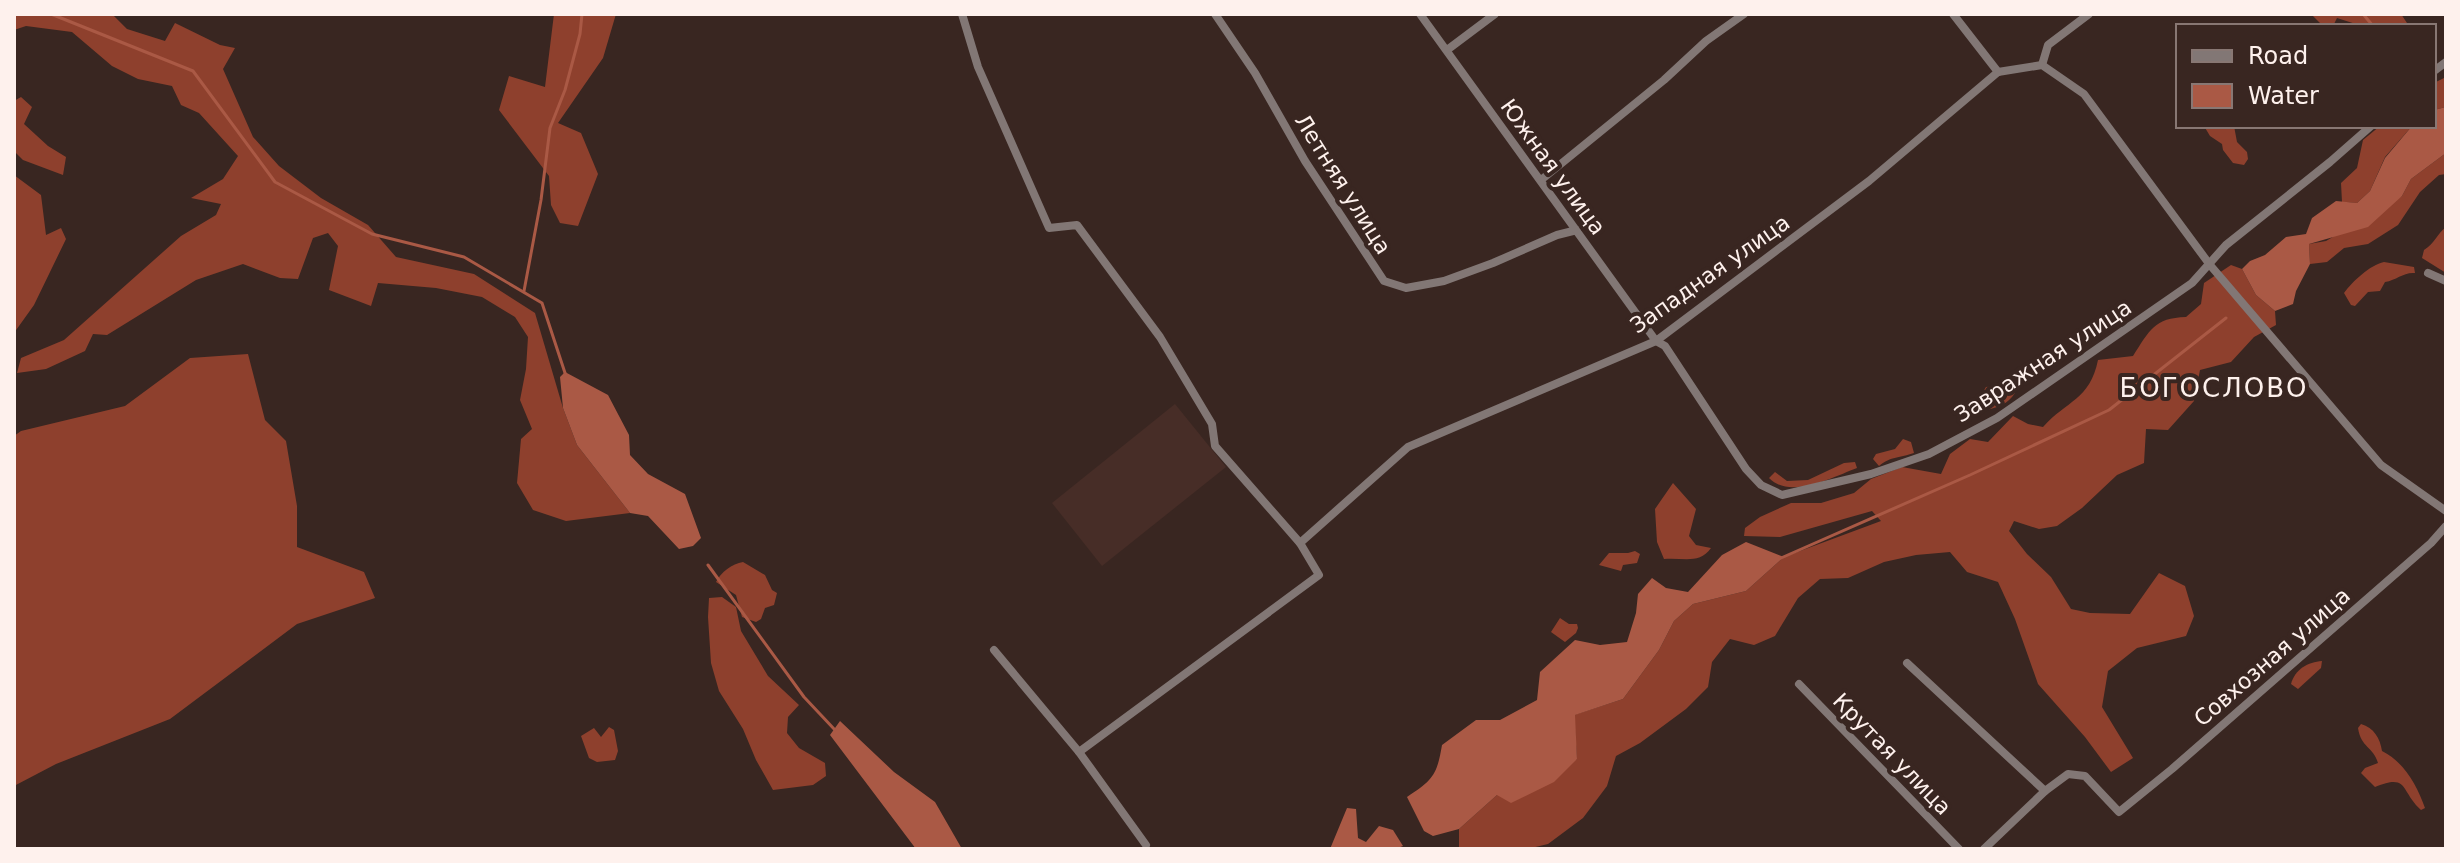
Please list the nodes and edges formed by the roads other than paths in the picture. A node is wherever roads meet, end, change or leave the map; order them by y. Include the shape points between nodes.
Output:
1 (962, 14) edge
2 (1215, 14) edge
3 (1420, 14) edge
4 (1495, 14) edge
5 (1744, 14) edge
6 (1953, 14) edge
7 (2089, 14) edge
8 (1447, 50) junction
9 (2042, 65) junction
10 (1998, 72) junction
11 (2369, 128) edge
12 (1541, 180) junction
13 (1577, 230) junction
14 (2210, 265) junction
15 (2428, 273) dead end
16 (2446, 281) edge
17 (1656, 341) junction
18 (2446, 511) edge
19 (2446, 526) edge
20 (1300, 543) junction
21 (994, 650) dead end
22 (1907, 663) dead end
23 (1799, 684) dead end
24 (1079, 752) junction
25 (2045, 791) junction
26 (1146, 845) dead end
27 (1959, 849) edge
28 (1984, 849) edge

1 - 20 street via 978,67 1049,228 1077,225 1160,337 1212,424 1215,446
2 - 13 street, Летняя улица via 1384,281 1406,288 1444,281
3 - 8 street, Южная улица
4 - 8 street
5 - 12 street
6 - 10 street
7 - 9 street via 2048,45
8 - 12 street, Южная улица
9 - 10 street
9 - 14 street via 2084,94
10 - 17 street, Западная улица via 1869,181
11 - 14 street, Завражная улица via 2226,245
12 - 13 street, Южная улица
13 - 17 street, Южная улица
14 - 17 street, Завражная улица via 2192,283 1997,418 1929,454 1782,495 1761,485 1746,469 1665,346
14 - 18 street via 2381,465
15 - 16 street
17 - 20 street, Западная улица via 1408,447
19 - 25 street, Совхозная улица via 2119,812 2085,776 2068,774
20 - 24 street via 1319,575
21 - 24 street
22 - 25 street
23 - 27 street, Крутая улица
24 - 26 street
25 - 28 street

